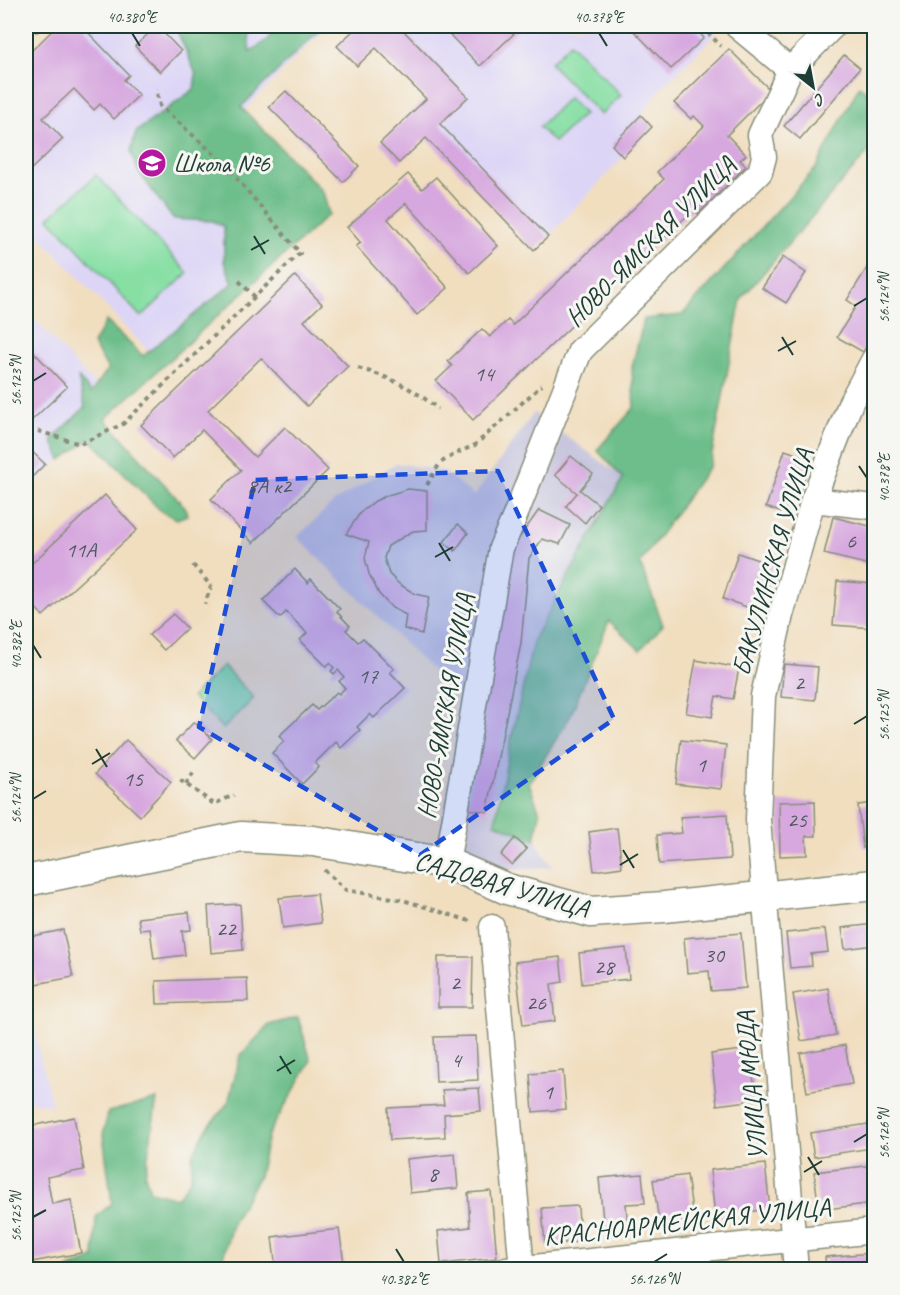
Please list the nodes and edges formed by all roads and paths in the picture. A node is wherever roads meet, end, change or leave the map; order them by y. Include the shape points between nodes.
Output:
1 (43, 26) edge
2 (702, 26) edge
3 (738, 26) edge
4 (833, 26) edge
5 (26, 34) edge
6 (721, 46) dead end
7 (790, 70) junction
8 (156, 89) dead end
9 (239, 281) dead end
10 (255, 297) junction
11 (874, 359) edge
12 (358, 368) dead end
13 (547, 381) dead end
14 (438, 409) dead end
15 (38, 431) dead end
16 (427, 485) dead end
17 (813, 500) junction
18 (874, 507) edge
19 (193, 565) dead end
20 (205, 604) dead end
21 (195, 770) dead end
22 (180, 780) dead end
23 (186, 784) junction
24 (234, 795) dead end
25 (447, 863) junction
26 (323, 869) dead end
27 (26, 881) edge
28 (874, 885) edge
29 (764, 897) junction
30 (492, 927) joint
31 (874, 1231) edge
32 (793, 1239) junction
33 (517, 1269) edge
34 (796, 1269) edge

1 - 5 path
2 - 6 path
3 - 7 street
4 - 7 street, НОВО-ЯМСКАЯ УЛИЦА
7 - 25 street, НОВО-ЯМСКАЯ УЛИЦА via 760,135 764,157 760,171 580,351 501,548
8 - 10 path via 160,106 222,161 300,253
9 - 10 path
10 - 15 path via 123,424 80,444
11 - 17 street, БАКУЛИНСКАЯ УЛИЦА via 850,402
12 - 14 path via 390,378
13 - 16 path via 475,445 440,464
17 - 18 street
17 - 29 street, БАКУЛИНСКАЯ УЛИЦА via 763,696 758,820
19 - 20 path via 211,586
21 - 23 path
22 - 23 path
23 - 24 path via 214,804
25 - 27 street, САДОВАЯ УЛИЦА via 312,841 241,837
25 - 29 street, САДОВАЯ УЛИЦА via 507,889 591,912
26 - 30 path via 346,890 403,900
28 - 29 street, САДОВАЯ УЛИЦА
29 - 32 street, УЛИЦА МЮДА
30 - 33 street
31 - 32 street, КРАСНОАРМЕЙСКАЯ УЛИЦА
32 - 33 street, КРАСНОАРМЕЙСКАЯ УЛИЦА
32 - 34 street, УЛИЦА МЮДА

